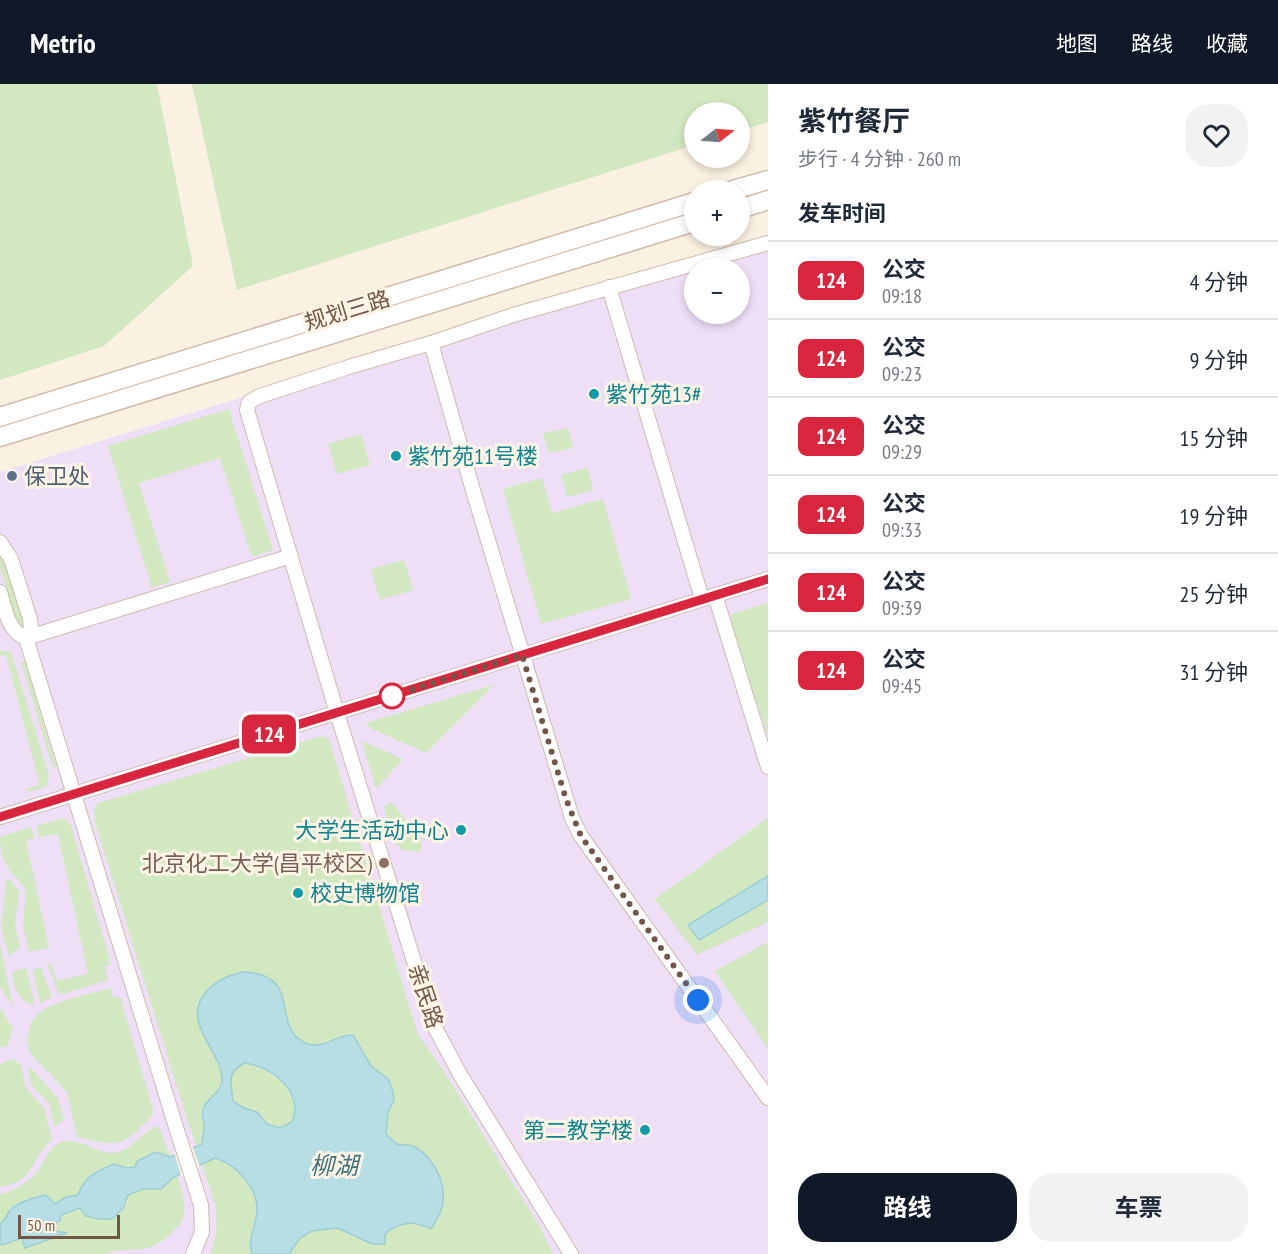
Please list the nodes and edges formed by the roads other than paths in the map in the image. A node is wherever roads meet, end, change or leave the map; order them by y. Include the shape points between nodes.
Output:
1 (768, 180) edge
2 (750, 185) edge
3 (768, 200) edge
4 (684, 205) edge
5 (750, 206) edge
6 (684, 225) edge
7 (768, 243) edge
8 (609, 287) junction
9 (413, 289) junction
10 (419, 307) junction
11 (431, 343) junction
12 (0, 417) edge
13 (0, 437) edge
14 (0, 542) edge
15 (291, 556) junction
16 (768, 579) edge
17 (0, 592) edge
18 (709, 597) junction
19 (26, 638) junction
20 (522, 655) junction
21 (337, 713) junction
22 (768, 767) edge
23 (74, 794) junction
24 (0, 817) edge
25 (768, 1098) edge
26 (193, 1254) edge
27 (571, 1254) edge

1 - 2 main road
3 - 5 main road
4 - 9 main road, 规划三路
6 - 10 main road, 规划三路
7 - 8 street
8 - 11 street
8 - 18 street
9 - 10 street
9 - 12 main road, 规划三路
10 - 13 main road, 规划三路
11 - 15 street, 亲民路 via 249,402 247,410
11 - 20 street
14 - 19 street via 11,559 30,619
15 - 19 street
15 - 21 street, 亲民路
16 - 18 street
17 - 19 street via 12,628
18 - 20 street
18 - 22 street
19 - 23 street
20 - 21 street
20 - 25 street via 581,836
21 - 23 street
21 - 27 street, 亲民路 via 437,1032
23 - 24 street
23 - 26 street via 203,1211 202,1232

